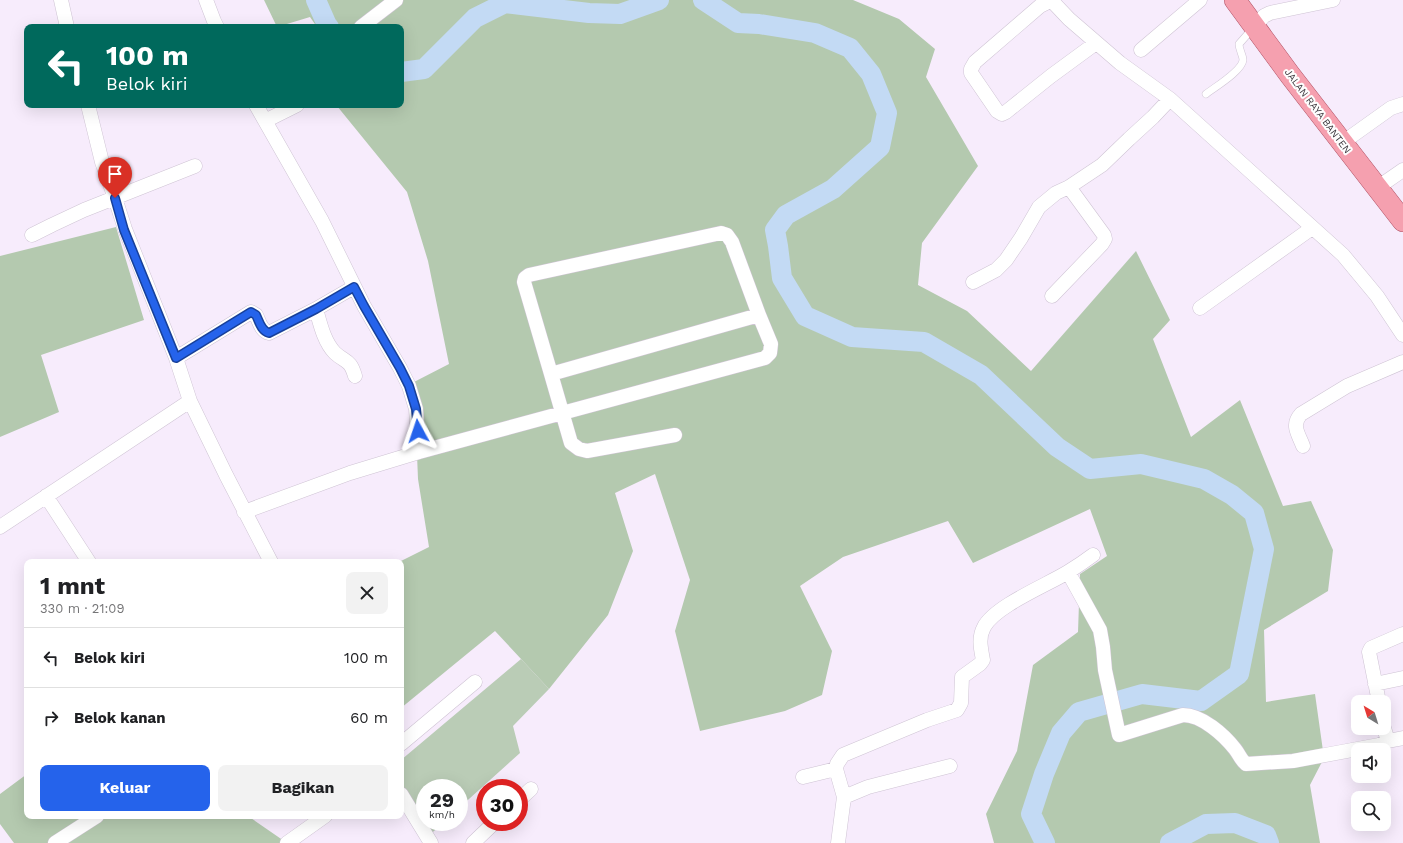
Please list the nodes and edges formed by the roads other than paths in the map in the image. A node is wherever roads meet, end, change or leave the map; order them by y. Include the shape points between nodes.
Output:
1 (61, 0) edge
2 (206, 0) edge
3 (396, 0) edge
4 (1051, 0) edge
5 (1200, 0) edge
6 (1235, 0) edge
7 (1333, 0) edge
8 (66, 24) edge
9 (216, 24) edge
10 (365, 24) edge
11 (1254, 26) junction
12 (1096, 43) junction
13 (1141, 50) dead end
14 (1206, 94) dead end
15 (1170, 99) junction
16 (1403, 104) edge
17 (89, 108) edge
18 (258, 108) edge
19 (291, 108) edge
20 (265, 121) junction
21 (1342, 142) junction
22 (195, 166) dead end
23 (1403, 170) edge
24 (1069, 187) junction
25 (1377, 188) junction
26 (115, 198) junction
27 (1403, 221) edge
28 (1312, 228) junction
29 (32, 235) dead end
30 (973, 282) dead end
31 (354, 287) junction
32 (1052, 296) dead end
33 (1200, 308) dead end
34 (316, 309) junction
35 (759, 315) junction
36 (1403, 335) edge
37 (176, 358) junction
38 (1403, 362) edge
39 (551, 374) junction
40 (355, 376) dead end
41 (190, 401) junction
42 (562, 413) junction
43 (675, 435) dead end
44 (1302, 446) dead end
45 (419, 452) junction
46 (46, 496) junction
47 (244, 512) junction
48 (0, 527) edge
49 (1093, 555) dead end
50 (87, 559) edge
51 (269, 559) edge
52 (1068, 572) junction
53 (1403, 634) edge
54 (1403, 678) edge
55 (475, 682) dead end
56 (1375, 684) junction
57 (1377, 695) edge
58 (1385, 735) edge
59 (1390, 735) edge
60 (1403, 738) edge
61 (404, 741) edge
62 (950, 766) dead end
63 (836, 769) junction
64 (803, 777) dead end
65 (531, 789) dead end
66 (528, 792) edge
67 (844, 797) junction
68 (404, 799) edge
69 (92, 819) edge
70 (321, 819) edge
71 (486, 831) edge
72 (55, 843) edge
73 (288, 843) edge
74 (431, 843) edge
75 (473, 843) edge
76 (838, 843) edge

1 - 8 street
2 - 9 street
3 - 10 street
4 - 12 street
4 - 12 street via 1040,6 972,66 971,73 997,112 1006,112
5 - 13 street
6 - 11 main road, JALAN RAYA BANTEN
7 - 11 street via 1270,13
11 - 14 lane via 1239,44 1243,59 1241,65
11 - 21 main road, JALAN RAYA BANTEN
12 - 15 street
15 - 24 street via 1102,165
15 - 28 street
16 - 21 street via 1391,108
17 - 26 street via 102,162
18 - 20 street
19 - 20 street
20 - 31 street via 322,221
21 - 25 main road, JALAN RAYA BANTEN
22 - 26 street
23 - 25 street
24 - 30 street via 1056,193 1039,207 1006,260 996,270
24 - 32 street via 1105,239
25 - 27 main road, JALAN RAYA BANTEN
26 - 29 street
26 - 37 street via 124,230
28 - 33 street
28 - 36 street via 1343,255 1377,296
31 - 34 street
31 - 45 street via 409,386 416,409
34 - 37 street via 269,333 265,332 256,315 251,312
34 - 40 street via 330,346 336,354 346,360
35 - 39 street
35 - 39 street via 732,242 727,235 721,233 529,275 524,282
35 - 42 street via 772,344 770,353 765,358
37 - 41 street
38 - 44 street via 1348,386 1301,414 1296,420 1295,427
39 - 42 street
41 - 46 street
41 - 47 street
42 - 43 street via 571,442 579,449 587,451
42 - 45 street
45 - 47 street via 350,473
46 - 48 street
46 - 50 street
47 - 51 street
49 - 52 street
52 - 58 street via 1100,630 1117,734 1190,715 1199,718 1223,736 1246,764 1293,761 1379,745
52 - 63 street via 1009,605 986,624 980,644 983,660 962,677 961,703 957,710 843,755
53 - 56 street via 1371,648 1369,652
54 - 56 street
55 - 61 street
56 - 57 street
59 - 60 street
62 - 67 street via 868,787
63 - 64 street
63 - 67 street
65 - 66 street
67 - 76 street
68 - 74 street
69 - 72 street
70 - 73 street
71 - 75 street

